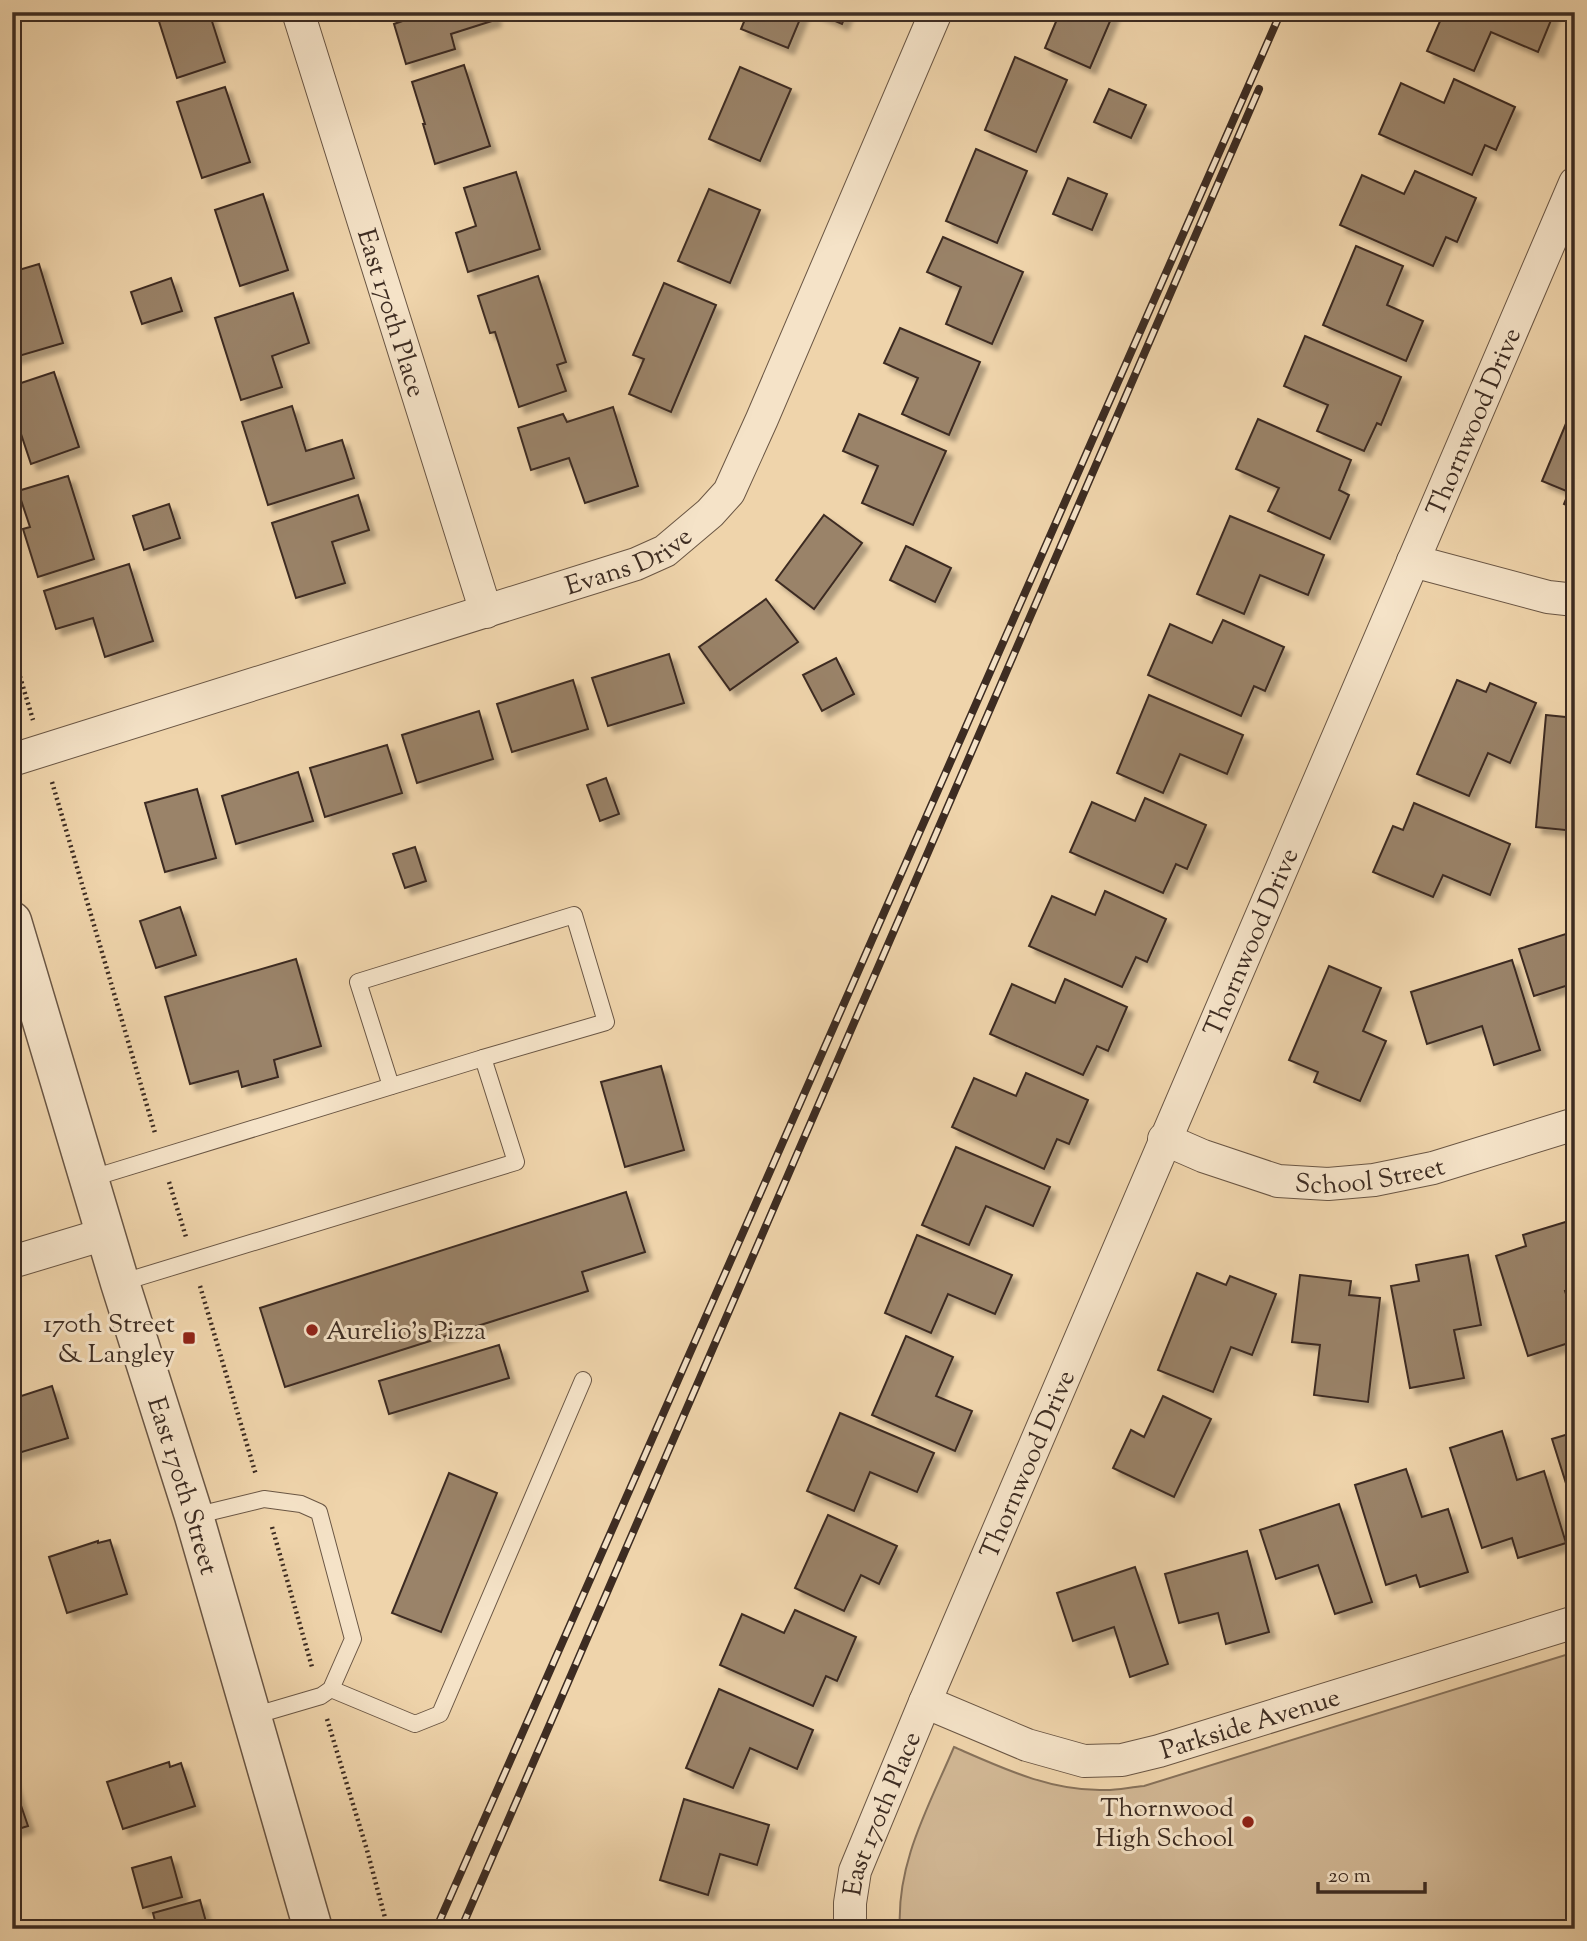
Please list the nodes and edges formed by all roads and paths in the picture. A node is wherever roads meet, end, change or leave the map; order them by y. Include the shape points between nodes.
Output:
1 (298, 12) edge
2 (936, 12) edge
3 (1575, 183) edge
4 (1413, 561) junction
5 (1575, 600) edge
6 (486, 612) junction
7 (12, 650) edge
8 (30, 712) dead end
9 (12, 760) edge
10 (55, 794) dead end
11 (12, 921) edge
12 (483, 1058) junction
13 (391, 1086) junction
14 (1575, 1124) edge
15 (1164, 1139) junction
16 (162, 1156) junction
17 (89, 1179) junction
18 (105, 1234) junction
19 (193, 1261) junction
20 (12, 1262) edge
21 (120, 1283) junction
22 (583, 1380) dead end
23 (264, 1499) junction
24 (194, 1516) junction
25 (1575, 1622) edge
26 (326, 1693) junction
27 (925, 1702) junction
28 (253, 1716) junction
29 (313, 1929) edge
30 (388, 1929) edge
31 (850, 1929) edge

1 - 6 street, East 170th Place
2 - 6 street, Evans Drive via 729,492 664,551
3 - 4 street, Thornwood Drive
4 - 5 street
4 - 15 street, Thornwood Drive
6 - 9 street, Evans Drive
7 - 8 path
10 - 16 path
11 - 17 street, East 170th Street
12 - 13 lane
12 - 13 lane via 606,1022 574,915 358,982
12 - 19 lane via 516,1162
13 - 16 lane
14 - 15 street, School Street via 1433,1168 1328,1184 1278,1181
15 - 27 street, Thornwood Drive
16 - 17 lane
16 - 19 path
17 - 18 street, East 170th Street
18 - 20 street
18 - 21 street, East 170th Street
19 - 21 lane
19 - 23 path
21 - 24 street, East 170th Street
22 - 26 lane via 440,1714 415,1724
23 - 24 lane
23 - 26 path
23 - 26 lane via 319,1511 353,1639
24 - 28 street, East 170th Street
25 - 27 street, Parkside Avenue via 1122,1759 1084,1761 1027,1745
26 - 28 lane
26 - 30 path
27 - 31 street, East 170th Place via 855,1871
28 - 29 street, East 170th Street

